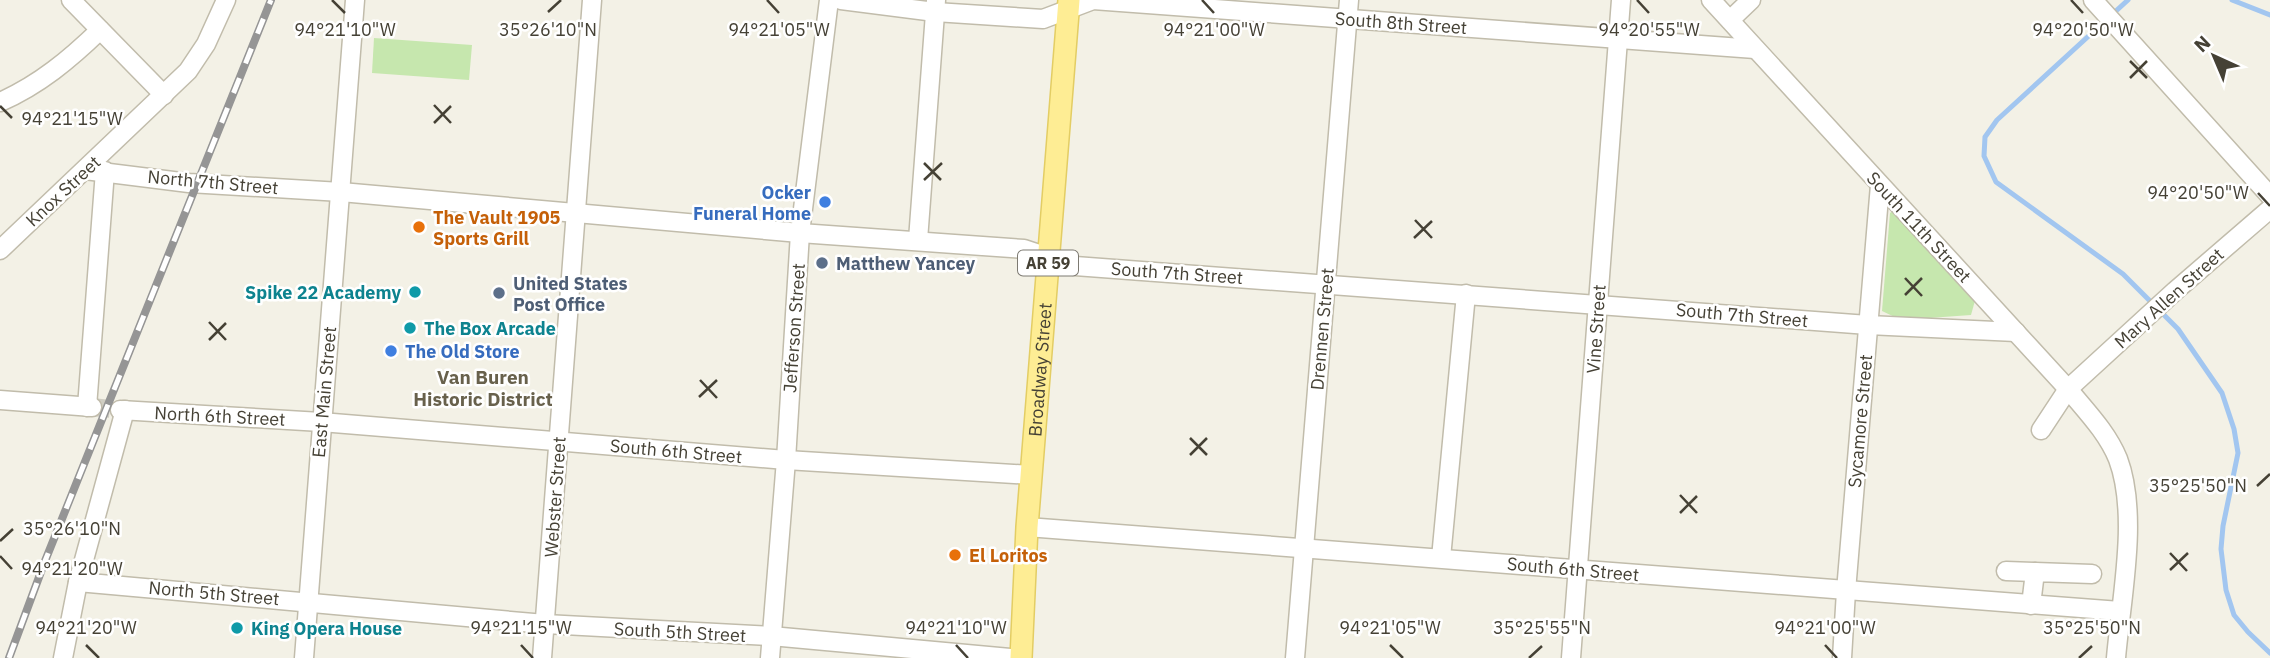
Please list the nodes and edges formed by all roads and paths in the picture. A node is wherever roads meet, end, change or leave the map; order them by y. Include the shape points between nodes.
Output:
1 (71, 0) edge
2 (226, 0) edge
3 (355, 0) edge
4 (592, 0) edge
5 (829, 0) edge
6 (841, 0) edge
7 (1349, 0) edge
8 (1621, 0) edge
9 (1711, 0) edge
10 (1751, 0) edge
11 (2096, 3) edge
12 (1068, 5) edge
13 (936, 6) edge
14 (1348, 19) junction
15 (1730, 20) junction
16 (100, 30) junction
17 (1618, 39) junction
18 (1755, 49) junction
19 (164, 95) junction
20 (0, 102) edge
21 (85, 170) junction
22 (105, 171) junction
23 (1880, 185) junction
24 (341, 192) junction
25 (2270, 196) edge
26 (2270, 209) edge
27 (576, 213) junction
28 (800, 233) junction
29 (918, 240) junction
30 (0, 250) edge
31 (1048, 257) junction
32 (1325, 284) junction
33 (1466, 294) junction
34 (1598, 304) junction
35 (1868, 325) junction
36 (2016, 332) junction
37 (2068, 389) junction
38 (0, 400) edge
39 (321, 422) junction
40 (2041, 430) dead end
41 (559, 441) junction
42 (786, 460) junction
43 (1031, 475) junction
44 (1027, 527) junction
45 (1304, 546) junction
46 (1441, 558) junction
47 (1578, 569) junction
48 (2006, 571) dead end
49 (2035, 572) junction
50 (2092, 574) dead end
51 (78, 582) junction
52 (1846, 591) junction
53 (308, 601) junction
54 (2031, 605) junction
55 (2120, 611) junction
56 (545, 624) junction
57 (771, 636) junction
58 (63, 658) edge
59 (304, 658) edge
60 (542, 658) edge
61 (770, 658) edge
62 (1010, 658) edge
63 (1021, 658) edge
64 (1295, 658) edge
65 (1571, 658) edge
66 (1842, 658) edge
67 (2116, 658) edge

1 - 16 street
2 - 19 street, Knox Street via 194,64
3 - 24 street, East Main Street
4 - 27 street, Webster Street
5 - 28 street, Jefferson Street
6 - 13 street, South 8th Street
7 - 14 street, Drennen Street
8 - 17 street, Vine Street
9 - 15 street, South 11th Street
10 - 15 street
11 - 25 street
12 - 13 street, South 8th Street via 1043,19
12 - 14 street, South 8th Street via 1093,0
12 - 31 main road, Broadway Street / AR 59
13 - 29 street
14 - 17 street, South 8th Street
14 - 32 street, Drennen Street
15 - 18 street, South 11th Street
16 - 19 street
16 - 20 street via 44,78
17 - 18 street, South 8th Street
17 - 34 street, Vine Street
18 - 23 street, South 11th Street
19 - 21 street, Knox Street
21 - 22 street, North 7th Street
21 - 30 street, Knox Street
22 - 24 street, North 7th Street via 189,183
22 - 38 street via 89,407
23 - 35 street, Sycamore Street
23 - 36 street, South 11th Street
24 - 27 street, South 7th Street
24 - 39 street, East Main Street
26 - 37 street, Mary Allen Street
27 - 28 street, South 7th Street
27 - 41 street, Webster Street
28 - 29 street, South 7th Street
28 - 42 street, Jefferson Street
29 - 31 street, South 7th Street via 1024,248
31 - 32 street, South 7th Street via 1075,266
31 - 43 main road, Broadway Street / AR 59
32 - 33 street, South 7th Street
32 - 45 street, Drennen Street
33 - 34 street, South 7th Street
33 - 46 street
34 - 35 street, South 7th Street
34 - 47 street, Vine Street
35 - 36 street, South 7th Street
35 - 52 street, Sycamore Street
36 - 37 street, South 11th Street
37 - 40 street, Mary Allen Street
37 - 55 street, South 11th Street via 2104,433 2125,488 2129,524
39 - 41 street, South 6th Street
39 - 51 street, North 6th Street via 122,410
39 - 53 street, East Main Street
41 - 42 street, South 6th Street
41 - 56 street, Webster Street
42 - 43 street, South 6th Street
42 - 57 street, Jefferson Street
43 - 44 main road, Broadway Street / AR 59
44 - 45 street, South 6th Street
44 - 63 main road, Broadway Street / AR 59
45 - 46 street, South 6th Street
45 - 64 street, Drennen Street
46 - 47 street, South 6th Street
47 - 52 street, South 6th Street
47 - 65 street, Vine Street
48 - 49 street
49 - 50 street
49 - 54 street
51 - 53 street, North 5th Street
51 - 58 street
52 - 54 street, South 6th Street
52 - 66 street, Sycamore Street
53 - 56 street, South 5th Street
53 - 59 street, East Main Street
54 - 55 street, South 6th Street
55 - 67 street, South 11th Street
56 - 57 street, South 5th Street
56 - 60 street, Webster Street
57 - 61 street, Jefferson Street
57 - 62 street, South 5th Street

